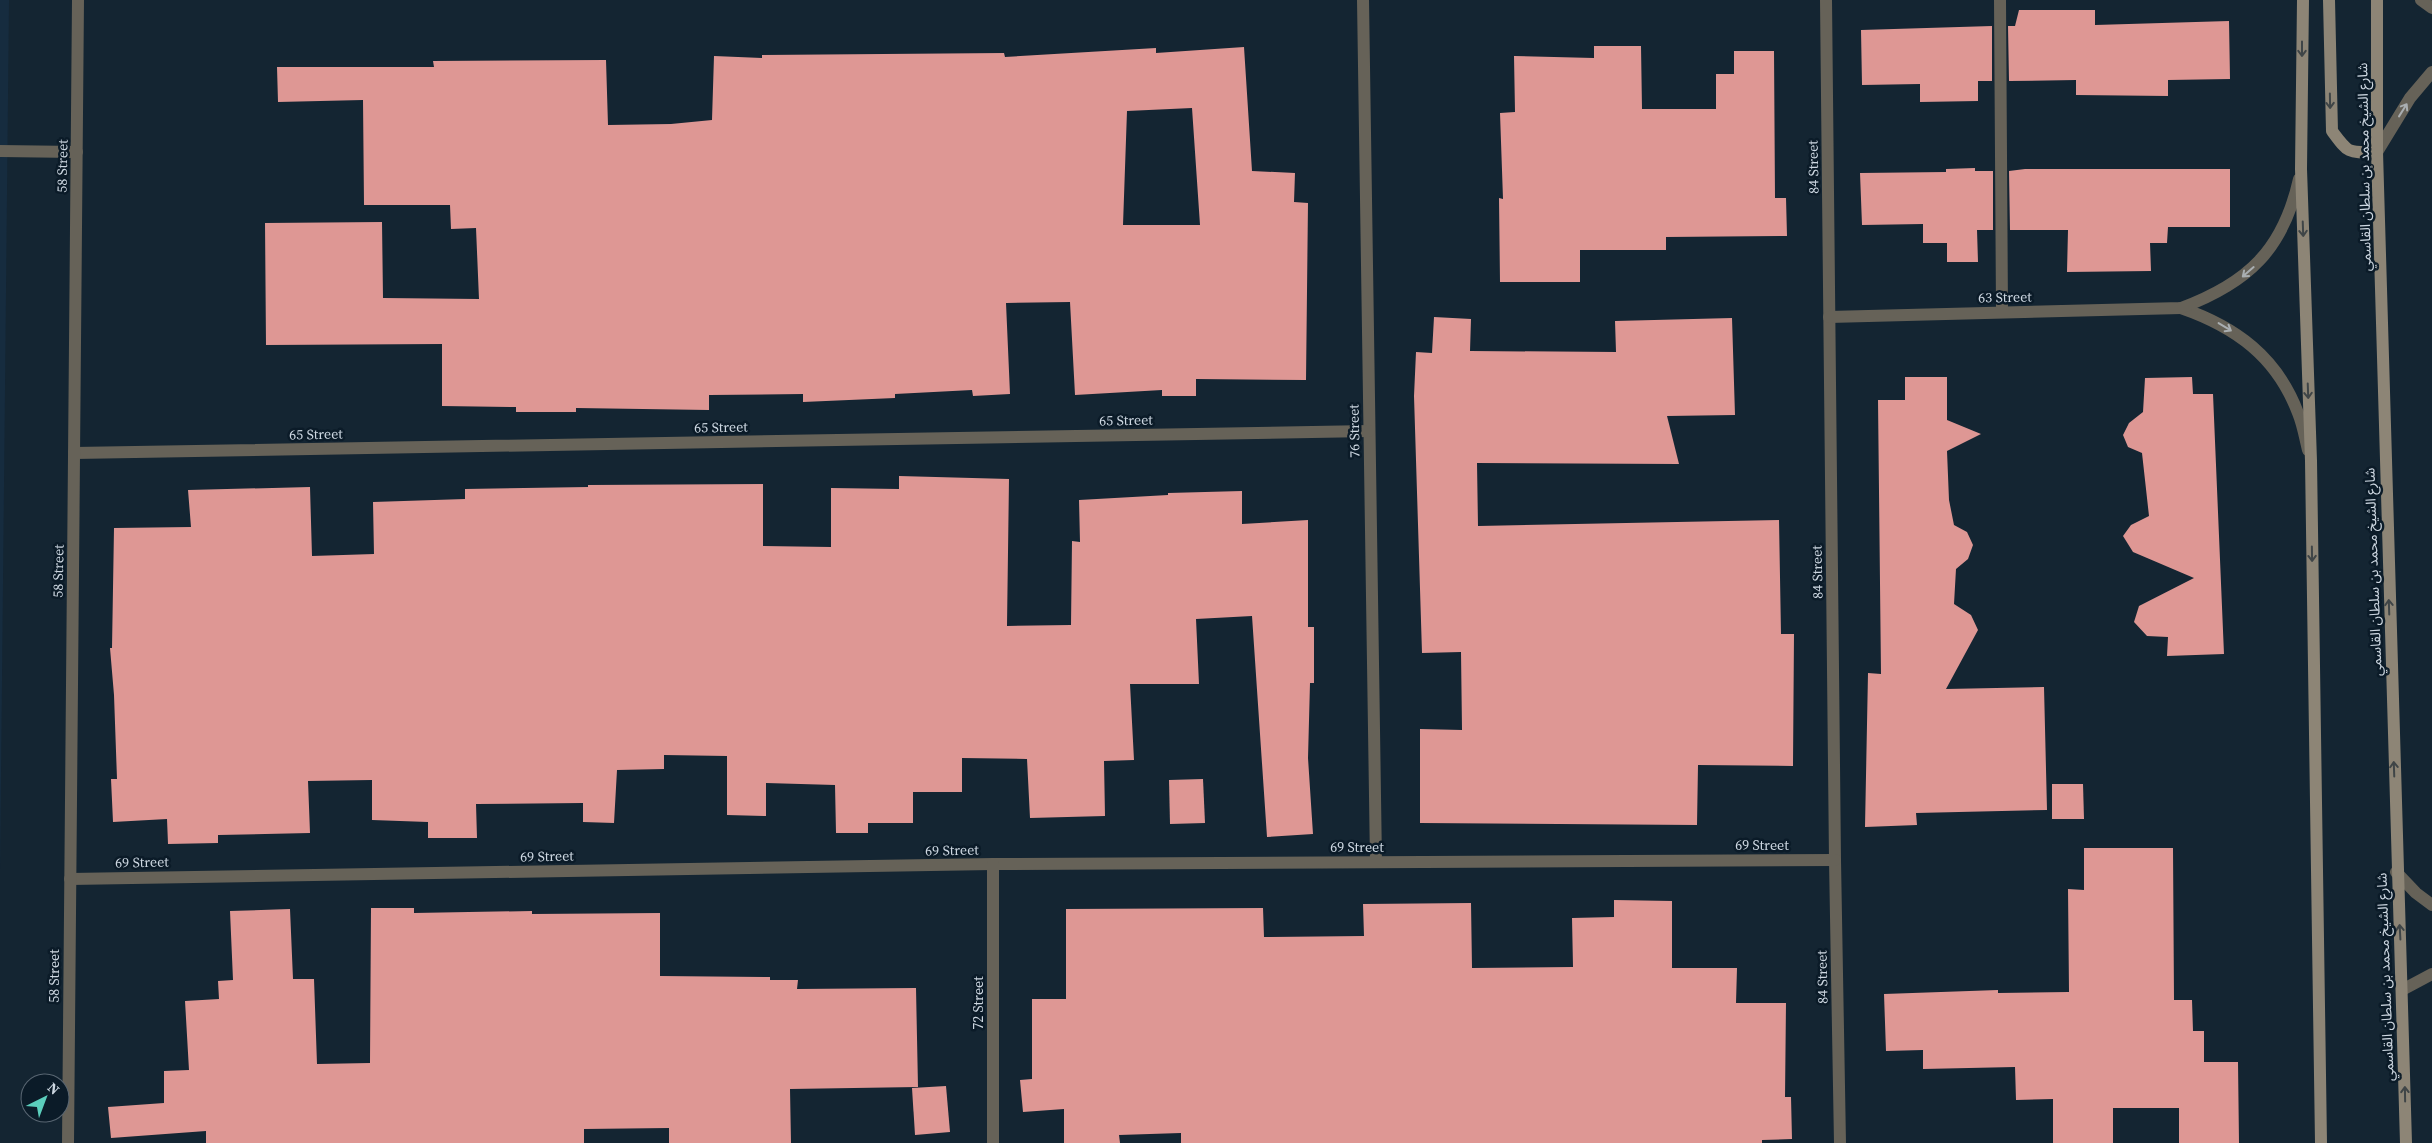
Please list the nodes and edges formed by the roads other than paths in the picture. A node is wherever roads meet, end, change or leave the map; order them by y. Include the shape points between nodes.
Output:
1 (78, 0) edge
2 (1363, 0) edge
3 (1826, 0) edge
4 (2000, 0) edge
5 (2303, 0) edge
6 (2329, 0) edge
7 (2377, 0) edge
8 (2421, 0) edge
9 (2432, 8) edge
10 (2432, 72) edge
11 (0, 151) edge
12 (77, 152) junction
13 (2377, 152) junction
14 (2302, 169) junction
15 (2181, 308) junction
16 (2002, 312) junction
17 (1829, 317) junction
18 (1369, 431) junction
19 (74, 453) junction
20 (2310, 461) junction
21 (1835, 860) junction
22 (1376, 862) junction
23 (993, 864) junction
24 (2396, 872) junction
25 (70, 878) junction
26 (2432, 905) edge
27 (2432, 974) edge
28 (2402, 990) junction
29 (68, 1143) edge
30 (993, 1143) edge
31 (1840, 1143) edge
32 (2321, 1143) edge
33 (2406, 1143) edge

1 - 12 street, 58 Street
2 - 18 street, 76 Street
3 - 17 street, 84 Street
4 - 16 street
5 -> 14 main road
6 -> 13 main road via 2332,131 2352,153
7 - 13 main road, شارع الشيخ محمد بن سلطان القاسمي
8 - 9 street
13 -> 10 street via 2410,98
11 - 12 street
12 - 19 street, 58 Street
24 -> 13 main road, شارع الشيخ محمد بن سلطان القاسمي
14 -> 15 street, 63 Street via 2293,207 2280,235 2261,260 2224,289
14 -> 20 main road
15 - 16 street, 63 Street
15 -> 20 street, 63 Street via 2212,318 2265,358 2285,384 2298,414
16 - 17 street, 63 Street
17 - 21 street, 84 Street
18 - 19 street, 65 Street
18 - 22 street, 76 Street
19 - 25 street, 58 Street
20 -> 32 main road
21 - 22 street, 69 Street
21 - 31 street, 84 Street
22 - 23 street, 69 Street
23 - 25 street, 69 Street
23 - 30 street, 72 Street
24 - 26 street
28 -> 24 main road, شارع الشيخ محمد بن سلطان القاسمي
25 - 29 street, 58 Street
27 - 28 street
33 -> 28 main road, شارع الشيخ محمد بن سلطان القاسمي

